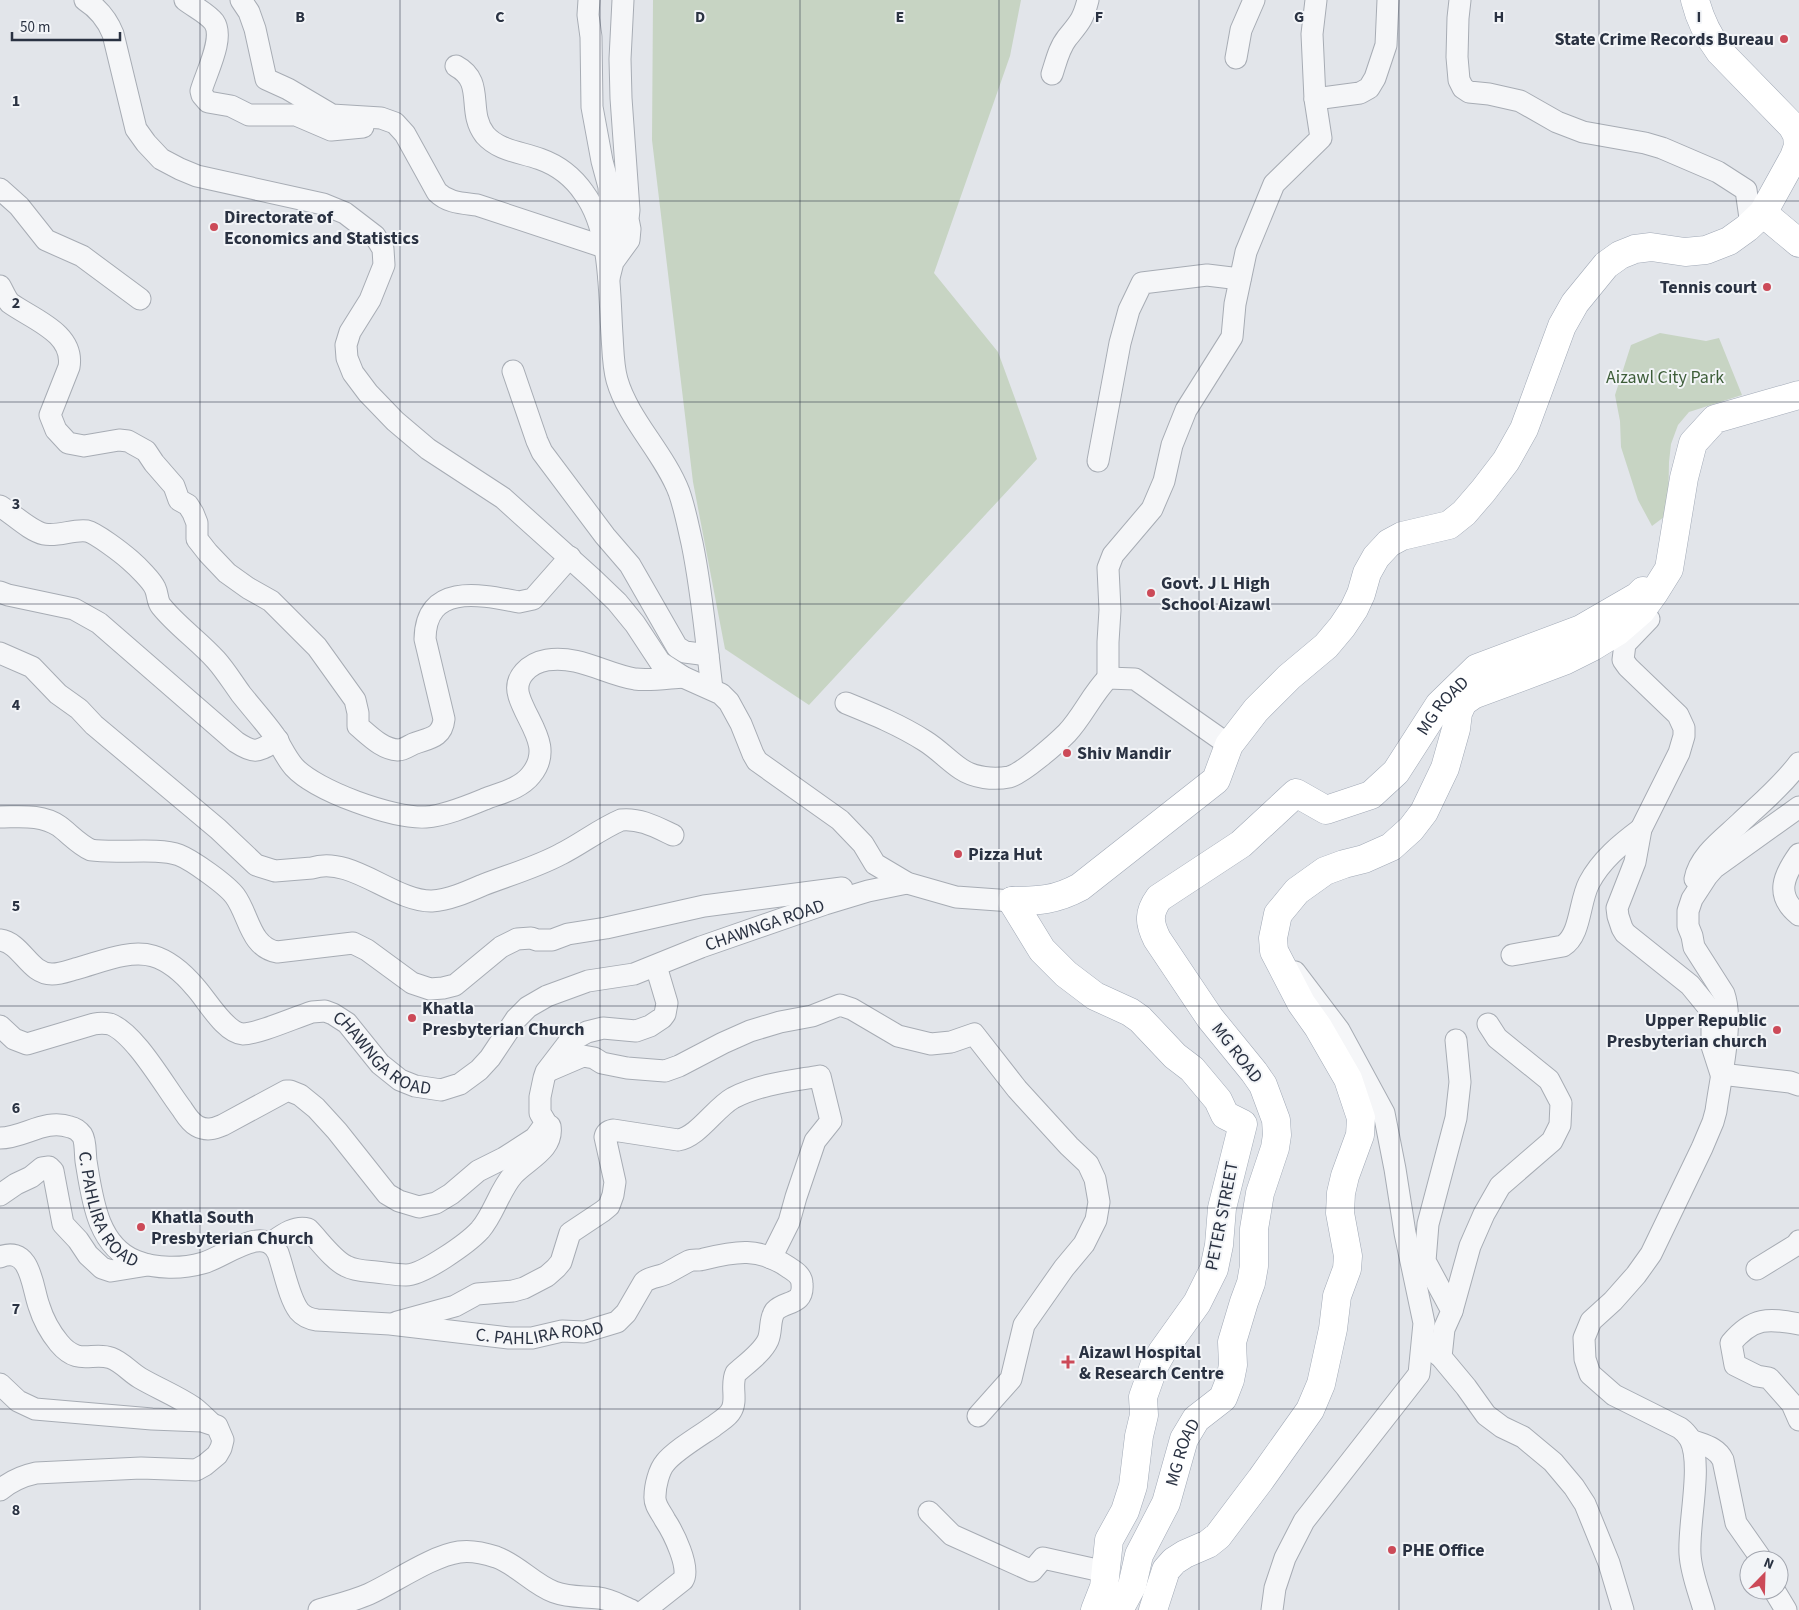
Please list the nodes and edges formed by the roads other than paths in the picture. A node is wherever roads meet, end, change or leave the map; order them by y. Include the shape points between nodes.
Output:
1 (85, 0) edge
2 (185, 0) edge
3 (241, 0) edge
4 (589, 0) edge
5 (623, 0) edge
6 (1088, 0) edge
7 (1254, 0) edge
8 (1316, 0) edge
9 (1388, 0) edge
10 (1460, 0) edge
11 (1695, 0) edge
12 (1236, 58) dead end
13 (456, 66) dead end
14 (1052, 74) dead end
15 (1315, 99) junction
16 (395, 122) junction
17 (0, 189) edge
18 (1757, 219) junction
19 (1799, 243) edge
20 (612, 249) junction
21 (1240, 279) junction
22 (0, 286) edge
23 (140, 299) dead end
24 (513, 371) dead end
25 (1799, 395) edge
26 (1098, 461) dead end
27 (0, 506) edge
28 (570, 557) junction
29 (1668, 569) junction
30 (0, 592) edge
31 (0, 653) edge
32 (708, 655) junction
33 (682, 677) junction
34 (1108, 678) junction
35 (712, 689) junction
36 (846, 702) dead end
37 (278, 740) junction
38 (1229, 746) junction
39 (1799, 763) edge
40 (1799, 807) edge
41 (0, 817) edge
42 (26, 817) junction
43 (0, 823) edge
44 (1641, 830) junction
45 (673, 835) dead end
46 (1799, 854) edge
47 (887, 872) junction
48 (906, 884) junction
49 (1692, 899) junction
50 (1012, 900) junction
51 (1799, 915) edge
52 (1273, 938) junction
53 (0, 940) edge
54 (1512, 955) dead end
55 (656, 966) junction
56 (1488, 1024) dead end
57 (0, 1026) edge
58 (1456, 1040) dead end
59 (546, 1072) junction
60 (1721, 1074) junction
61 (1799, 1085) edge
62 (546, 1123) junction
63 (0, 1138) edge
64 (0, 1195) edge
65 (1799, 1241) edge
66 (271, 1243) junction
67 (0, 1257) edge
68 (771, 1258) junction
69 (149, 1265) junction
70 (1757, 1269) dead end
71 (1452, 1311) junction
72 (390, 1324) junction
73 (1799, 1324) edge
74 (1423, 1344) junction
75 (1441, 1357) junction
76 (0, 1384) edge
77 (978, 1416) dead end
78 (1799, 1420) edge
79 (211, 1422) junction
80 (1691, 1440) junction
81 (0, 1490) edge
82 (930, 1512) dead end
83 (1755, 1550) edge
84 (1106, 1572) junction
85 (1775, 1600) edge
86 (319, 1610) edge
87 (631, 1610) edge
88 (646, 1610) edge
89 (1095, 1610) edge
90 (1119, 1610) edge
91 (1153, 1610) edge
92 (1272, 1610) edge
93 (1623, 1610) edge
94 (1704, 1610) edge
95 (1786, 1610) edge

1 - 28 street via 107,20 136,129 161,158 198,176 330,207 345,213 375,236 383,249 384,265 370,300 348,338 347,358 353,373 395,421 428,449 503,498
2 - 16 street via 213,21 217,31 217,41 201,91 208,102 231,106 249,115 296,115 331,130
3 - 16 street via 255,29 266,79 332,115
4 - 20 street via 593,116 609,187
5 - 20 street via 621,98 630,229 629,240
6 - 14 street via 1080,24 1067,38
7 - 12 street via 1241,30
8 - 15 street via 1312,34
9 - 15 street via 1386,45 1369,88 1360,93
10 - 18 street via 1457,57 1462,88 1520,101 1557,122 1584,132 1645,143 1704,165 1746,190
11 - 18 main road via 1704,28 1716,46 1797,135 1794,157
13 - 20 street via 471,78 475,109 486,135 498,145 539,158 568,175 596,212
15 - 21 street via 1321,138 1274,184 1246,252
16 - 20 street via 443,198 477,205
17 - 23 street via 19,206 46,240 82,256
18 - 19 main road
18 - 38 main road via 1729,241 1706,250 1635,249 1606,265 1575,303 1562,326 1524,429 1506,461 1483,491 1449,525 1402,536 1389,543 1367,573 1361,594 1342,627 1326,646 1256,710
20 - 32 street via 609,278 617,380 627,404 679,492 701,585
21 - 26 street via 1207,275 1142,283 1128,310
21 - 34 street via 1232,337 1186,410 1152,510 1113,555 1108,568
22 - 28 street via 9,302 52,330 67,345 69,367 50,415 56,430 68,443 84,446 119,440 146,451 174,486 179,500 193,513 198,539 208,553 227,573 271,601 317,647 355,700 358,726 378,743 400,750 430,739 444,727 425,639 430,615 444,600 474,594 526,602 533,599
24 - 32 street via 542,452 630,566 677,647 685,652
25 - 29 main road via 1716,419 1693,442
27 - 37 street via 44,534 86,531 97,535 131,561 155,587 160,604 216,660
28 - 33 street via 617,602 660,662
29 - 44 street via 1664,594 1623,652 1623,660 1628,667 1678,715 1684,728 1683,744
29 - 52 main road via 1640,611 1618,631 1564,661 1472,695 1463,702 1445,768 1412,829 1392,847 1325,871 1297,891 1278,914
29 - 90 main road, MG ROAD via 1638,596 1581,629 1477,668 1439,705 1396,772 1371,795 1326,810 1296,793 1241,844 1159,898 1153,906 1150,917 1156,940 1210,1018 1263,1085 1276,1120 1276,1135 1275,1148 1260,1192 1254,1229 1254,1266 1232,1342 1230,1380 1223,1398 1196,1419 1184,1439 1166,1504 1139,1555 1132,1586
30 - 37 street via 74,609 99,623 248,750 259,751
31 - 45 street via 38,672 58,694 218,829 252,862 268,870 334,867 413,898 430,901 455,896 549,860 621,820 645,823
32 - 35 street
33 - 35 street
33 - 37 street via 636,679 572,660 535,663 521,676 518,687 519,697 539,741 540,755 530,777 507,791 460,809 426,817 369,807 309,780 287,758
34 - 36 street via 1067,733 1045,754 1011,777 989,779 963,770 926,741
34 - 38 street via 1135,679
35 - 47 street via 729,702 758,761 840,820 863,844 875,864
38 - 50 main road via 1216,780 1080,887 1048,900
39 - 49 street via 1783,783 1704,859 1696,875
40 - 49 street via 1714,868
41 - 42 street
42 - 43 street
42 - 47 street via 51,822 91,850 170,853 187,859 229,888 254,935 270,951 353,943 412,983 430,989 456,985 501,947 517,939 552,940 704,906 867,883
44 - 54 street via 1620,845 1590,882 1570,942
44 - 60 street via 1635,862 1617,908 1620,922 1630,938 1690,985 1708,1007 1712,1018 1712,1046
46 - 51 street via 1789,868 1783,888 1789,905
47 - 48 street
48 - 50 street via 956,897
48 - 55 street, CHAWNGA ROAD via 824,904
49 - 60 street via 1688,926 1694,947 1727,1002
50 - 84 main road, PETER STREET via 1042,950 1066,974 1095,996 1140,1019 1192,1069 1218,1100 1225,1115 1243,1124 1222,1208 1214,1268 1196,1303 1154,1366 1143,1397 1144,1415 1133,1486 1125,1511 1109,1540
52 - 74 street via 1339,1030 1384,1113 1424,1323
52 - 91 main road via 1280,965 1348,1079 1361,1118 1360,1135 1341,1193 1340,1213 1348,1256 1347,1269 1337,1296 1321,1384 1310,1410 1218,1536 1174,1561 1166,1570
53 - 55 street, CHAWNGA ROAD via 7,941 46,974 125,955 151,955 169,963 187,979 228,1027 238,1033 252,1033 319,1010 333,1014 353,1029 380,1064 392,1074 407,1083 441,1090 460,1084 479,1070 516,1019 547,996 588,981 627,976
55 - 59 street via 667,1002 662,1018 636,1031 610,1027 587,1032 569,1042
56 - 71 street via 1497,1038 1550,1080 1561,1103 1560,1125 1552,1140 1500,1186 1470,1246
57 - 62 street via 14,1039 27,1044 94,1024 116,1027 152,1065 192,1122 204,1129 223,1126 286,1092 295,1092 337,1131 387,1194 419,1207 436,1203 451,1194 478,1171 535,1138
58 - 71 street via 1460,1082 1456,1118 1428,1224 1425,1261
59 - 62 street via 540,1113
59 - 77 street via 583,1056 627,1068 665,1071 750,1031 840,1006 852,1009 898,1036 931,1044 951,1042 974,1034 1017,1089 1088,1164 1095,1179 1099,1202 1096,1220 1084,1244 1024,1325 1011,1379
60 - 61 street
60 - 80 street via 1714,1122 1651,1254 1636,1275 1591,1321 1584,1338 1590,1374 1614,1395 1680,1428
62 - 66 street via 551,1127 546,1146 514,1173 481,1229 434,1264 408,1275 359,1270 345,1266 302,1228 281,1235
63 - 69 street, C. PAHLIRA ROAD via 53,1125 77,1130 83,1138 92,1198 103,1231 124,1256
64 - 69 street via 42,1168 49,1167 53,1171 63,1224 92,1260 110,1271
65 - 70 street
66 - 69 street, C. PAHLIRA ROAD via 255,1240 203,1263 176,1267
66 - 72 street, C. PAHLIRA ROAD via 278,1253 300,1312 323,1321
67 - 79 street via 22,1259 30,1272 44,1319 66,1350 81,1357 106,1357 117,1361
68 - 72 street, C. PAHLIRA ROAD via 759,1252 742,1252 691,1260 662,1275 648,1278 626,1314 617,1322 584,1332 562,1331 532,1338 509,1338
68 - 72 street via 790,1222 815,1141 831,1121 820,1076 776,1083 738,1096 721,1106 683,1139 609,1131 605,1137 616,1182 609,1206 570,1233 561,1262 547,1276 524,1288 477,1294 455,1306
68 - 88 street, C. PAHLIRA ROAD via 801,1278 799,1297 774,1313 766,1345 736,1373 731,1410 662,1467 656,1505 679,1549 686,1574
71 - 75 street via 1444,1328
73 - 78 street via 1764,1320 1740,1333 1731,1343 1734,1364 1757,1376 1769,1378 1792,1404
74 - 75 street
74 - 92 street via 1419,1374 1304,1521 1274,1588
75 - 93 street via 1486,1415 1523,1437 1553,1462 1574,1487 1585,1504 1602,1545
76 - 79 street via 18,1401 35,1409
79 - 81 street via 222,1435 221,1448 217,1455 196,1470 141,1468 36,1473 22,1476
80 - 83 street via 1712,1448 1720,1455 1736,1523
80 - 94 street via 1695,1462 1690,1553
82 - 84 street via 952,1536 1032,1571 1043,1558
84 - 89 main road, PETER STREET
85 - 95 street
86 - 87 street via 368,1594 460,1552 498,1558 554,1592 578,1598 601,1598

